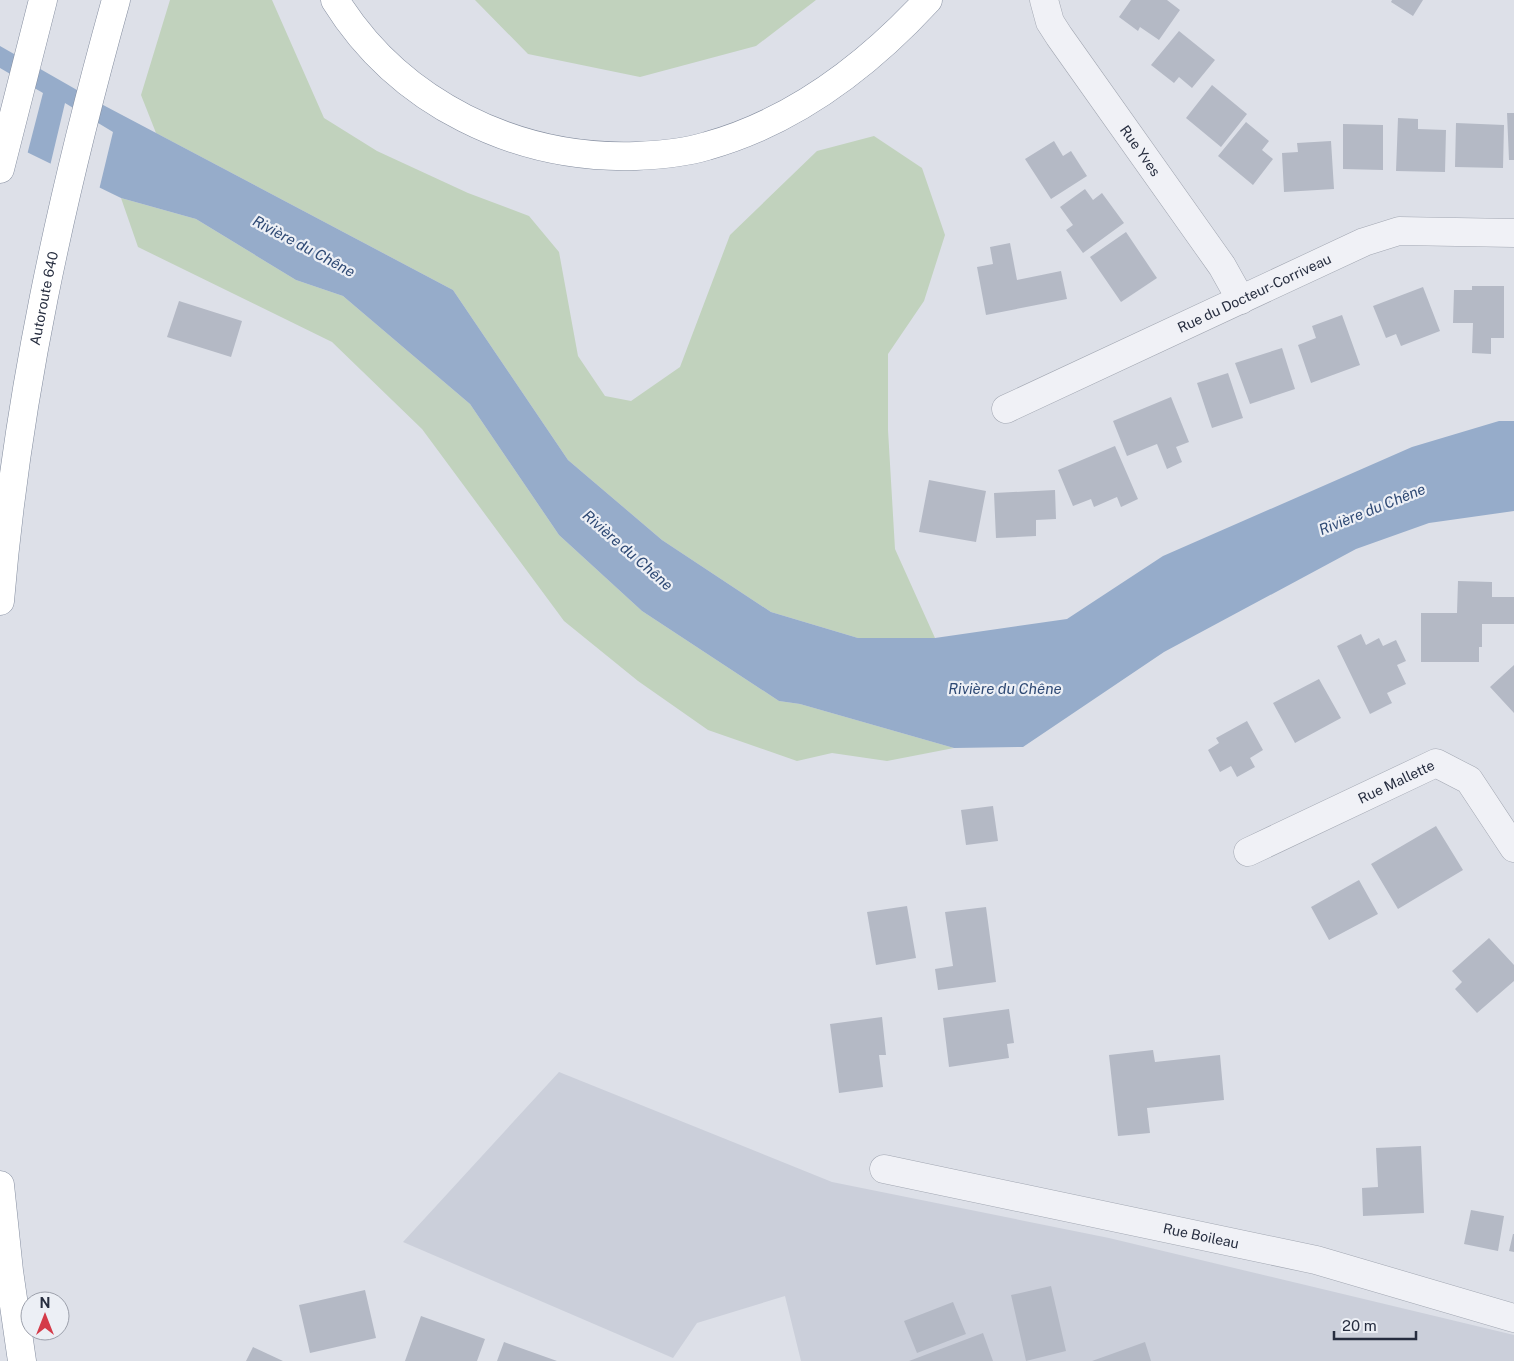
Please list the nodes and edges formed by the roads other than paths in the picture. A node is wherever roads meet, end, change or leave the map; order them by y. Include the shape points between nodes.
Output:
1 (43, 0) edge
2 (116, 0) edge
3 (335, 0) edge
4 (928, 0) edge
5 (1044, 0) edge
6 (2, 162) edge
7 (1514, 233) edge
8 (1241, 300) junction
9 (1006, 410) dead end
10 (0, 601) edge
11 (1514, 848) edge
12 (1248, 852) dead end
13 (884, 1169) dead end
14 (0, 1185) edge
15 (1514, 1318) edge
16 (22, 1361) edge

1 - 6 highway
2 - 10 highway, Autoroute 640 via 67,188 32,362
3 - 4 highway via 357,31 390,66 419,90 461,117 502,136 538,146 580,154 620,156 670,154 698,148 771,122 870,57
5 - 8 street, Rue Yves via 1050,22 1059,36 1218,260
7 - 8 street, Rue du Docteur-Corriveau via 1390,233
8 - 9 street, Rue du Docteur-Corriveau
11 - 12 street, Rue Mallette via 1469,780 1436,763
13 - 15 street, Rue Boileau via 1316,1260
14 - 16 highway

